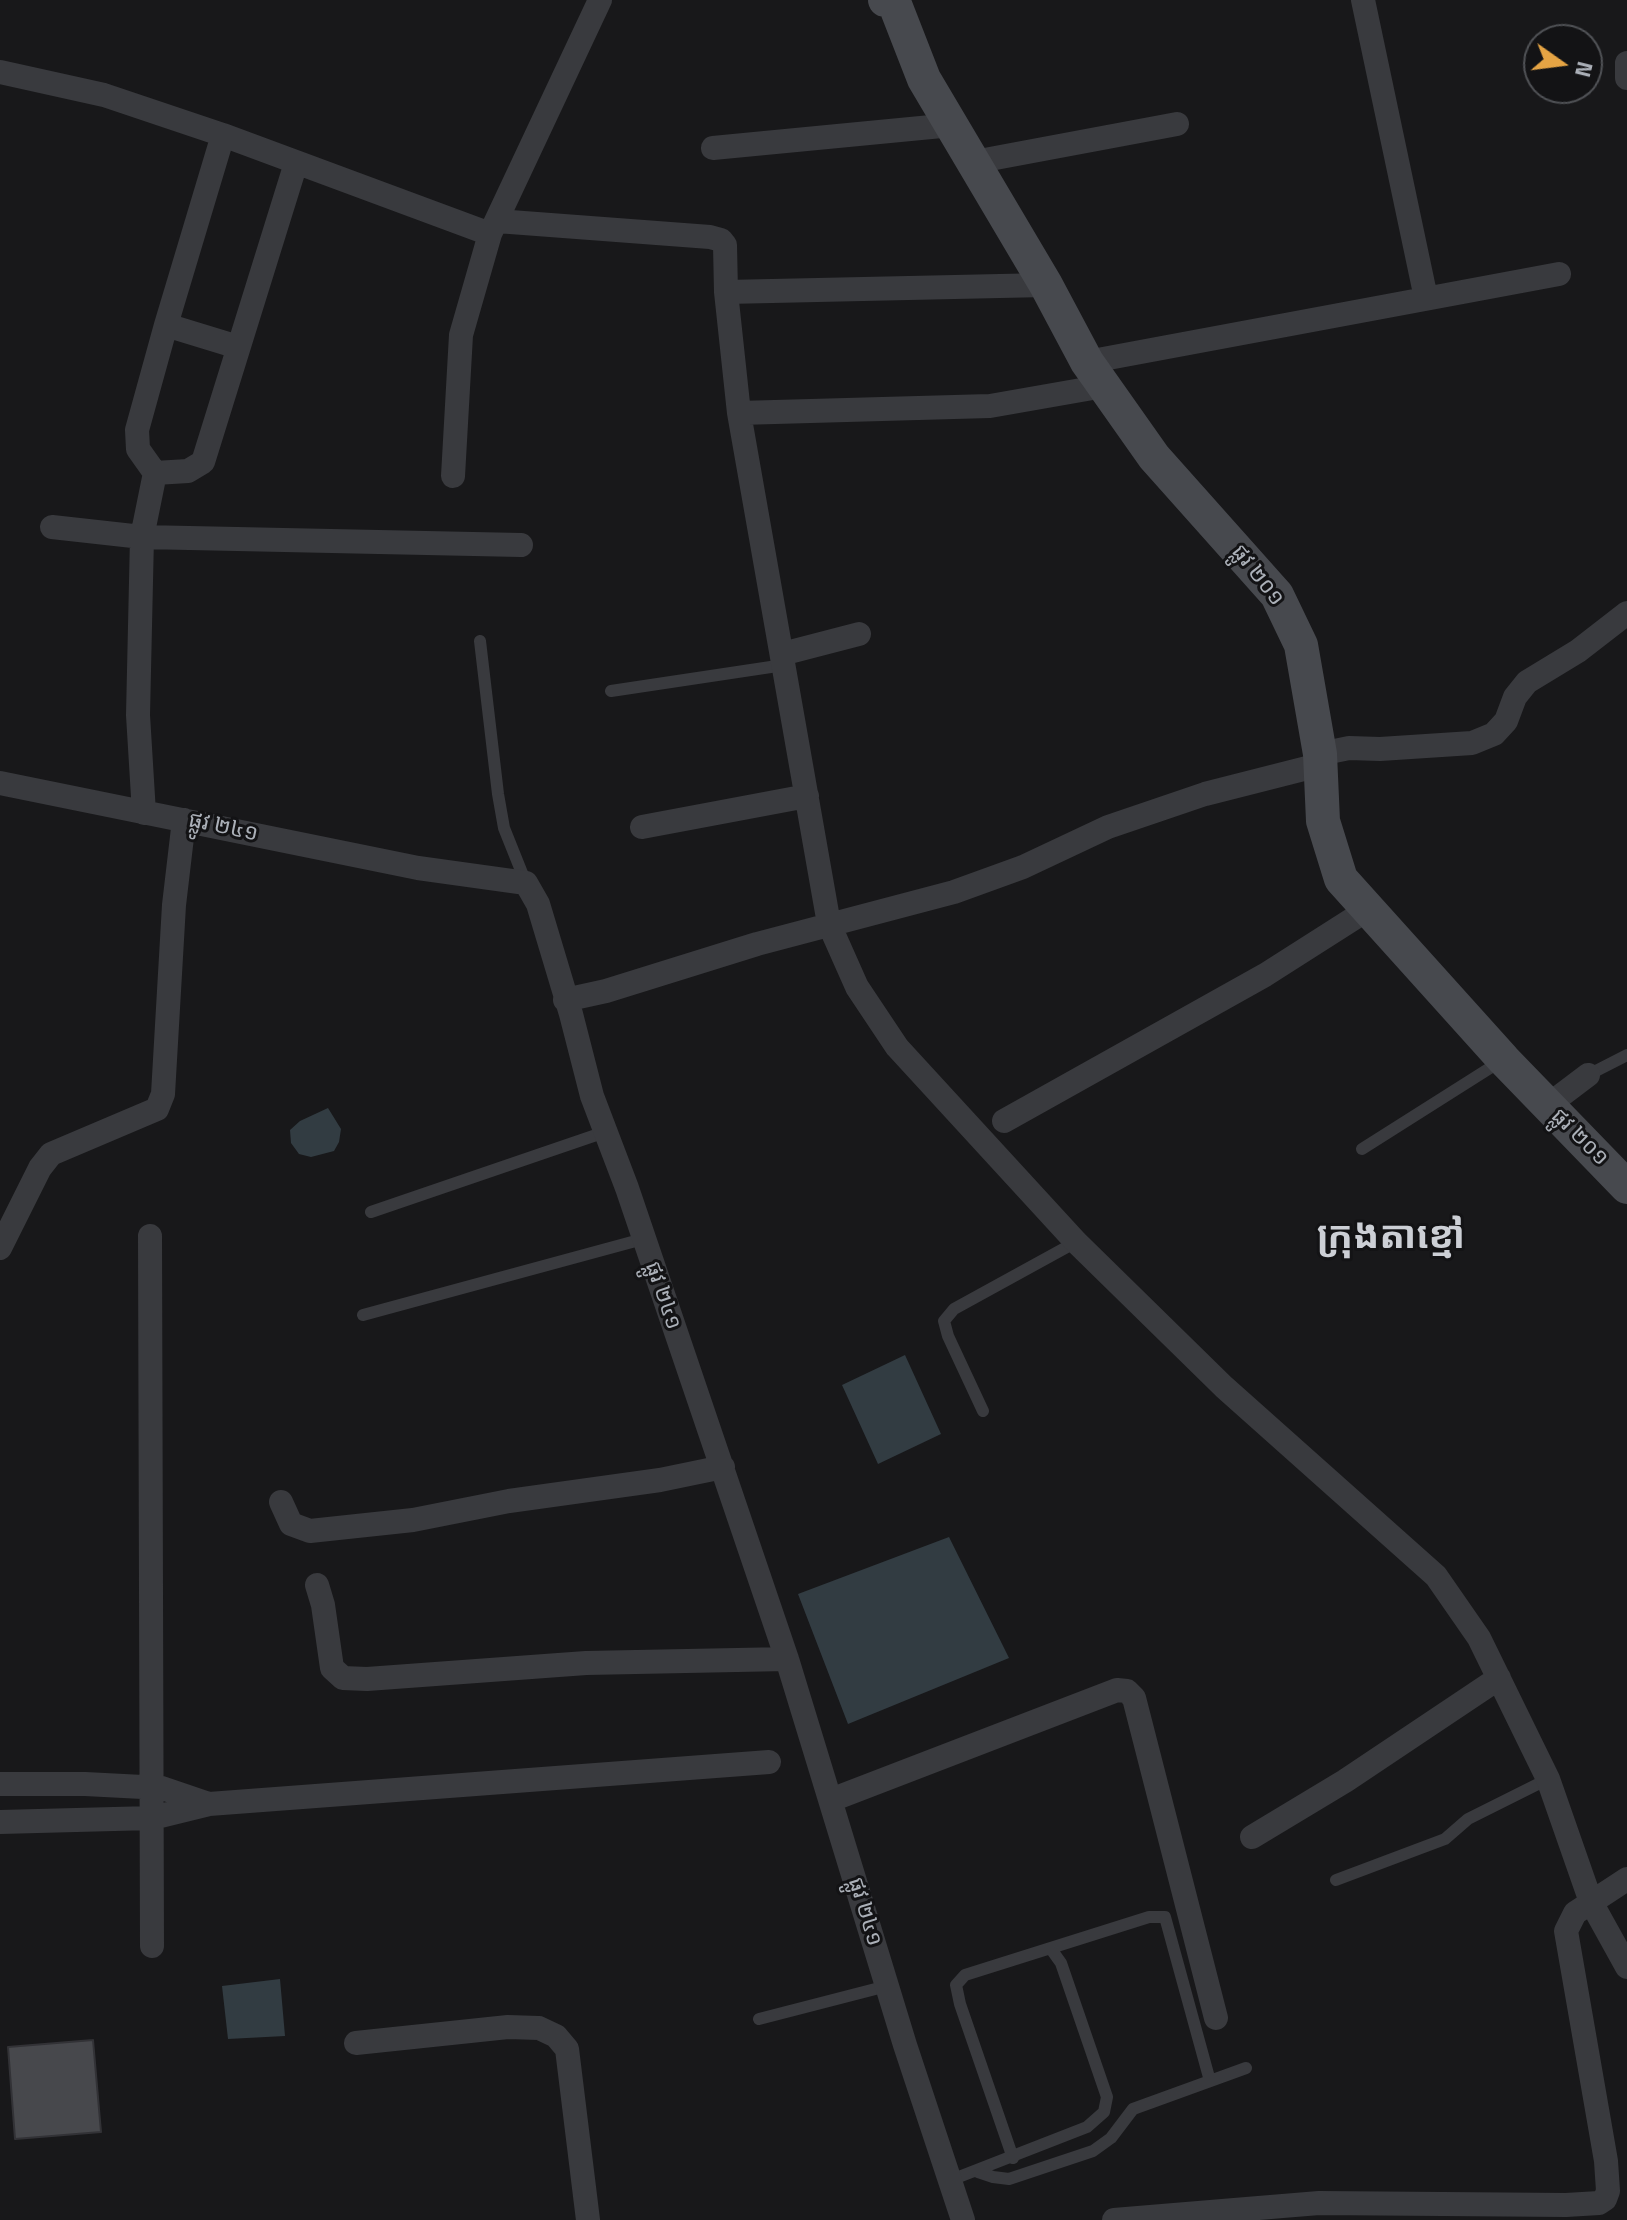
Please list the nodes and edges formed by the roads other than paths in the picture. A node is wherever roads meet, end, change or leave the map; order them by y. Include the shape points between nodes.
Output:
1 (600, 0) edge
2 (1363, 0) edge
3 (892, 1) edge
4 (1627, 63) edge
5 (0, 72) edge
6 (1627, 78) edge
7 (1177, 124) dead end
8 (952, 125) junction
9 (223, 135) junction
10 (713, 148) dead end
11 (974, 162) junction
12 (296, 163) junction
13 (494, 228) junction
14 (1559, 274) dead end
15 (1046, 285) junction
16 (726, 292) junction
17 (1426, 298) junction
18 (166, 325) junction
19 (238, 347) junction
20 (1096, 374) junction
21 (739, 413) junction
22 (155, 473) junction
23 (453, 476) dead end
24 (52, 527) dead end
25 (142, 537) junction
26 (521, 545) dead end
27 (1627, 613) edge
28 (859, 634) dead end
29 (480, 641) dead end
30 (783, 659) junction
31 (611, 691) dead end
32 (1320, 759) junction
33 (0, 783) edge
34 (807, 796) junction
35 (144, 813) junction
36 (184, 820) junction
37 (642, 827) dead end
38 (526, 883) junction
39 (1367, 910) junction
40 (829, 924) junction
41 (565, 1000) junction
42 (1627, 1055) edge
43 (1504, 1060) junction
44 (1588, 1075) joint
45 (1547, 1106) junction
46 (1004, 1121) dead end
47 (605, 1132) junction
48 (1362, 1149) dead end
49 (1627, 1187) edge
50 (371, 1212) dead end
51 (150, 1236) dead end
52 (643, 1239) junction
53 (1076, 1242) junction
54 (0, 1248) edge
55 (363, 1315) dead end
56 (983, 1411) dead end
57 (723, 1467) junction
58 (281, 1502) dead end
59 (317, 1585) dead end
60 (787, 1659) junction
61 (1499, 1678) junction
62 (769, 1762) dead end
63 (1548, 1779) junction
64 (0, 1784) edge
65 (152, 1787) junction
66 (831, 1800) junction
67 (209, 1804) junction
68 (152, 1818) junction
69 (0, 1822) edge
70 (1252, 1837) dead end
71 (1627, 1879) edge
72 (1336, 1880) dead end
73 (1591, 1902) junction
74 (152, 1946) dead end
75 (1051, 1949) junction
76 (1627, 1967) edge
77 (887, 1986) junction
78 (1216, 2018) dead end
79 (759, 2019) dead end
80 (356, 2043) dead end
81 (1246, 2068) dead end
82 (1210, 2081) junction
83 (1013, 2158) junction
84 (978, 2172) junction
85 (951, 2180) junction
86 (1321, 2212) edge
87 (588, 2220) edge
88 (963, 2220) edge
89 (1114, 2220) edge

1 - 13 street
2 - 17 street
3 - 8 street, ផ្លូវ ២០១ via 924,79
4 - 6 street
5 - 9 street via 104,95
7 - 11 street
8 - 10 street
8 - 11 street, ផ្លូវ ២០១
9 - 12 street
9 - 18 street
11 - 15 street, ផ្លូវ ២០១
12 - 13 street
12 - 19 street
13 - 16 street via 721,240
13 - 23 street via 461,335
14 - 17 street
15 - 16 street
15 - 20 street, ផ្លូវ ២០១
16 - 21 street
17 - 20 street
18 - 19 street
18 - 22 street via 137,430 138,449
19 - 22 street via 203,462 188,471
20 - 21 street via 990,406
20 - 32 street, ផ្លូវ ២០១ via 1154,457 1277,595 1301,645
21 - 30 street
22 - 25 street
24 - 25 street
25 - 26 street
25 - 35 street via 138,715
27 - 32 street via 1527,682 1494,734 1472,743 1349,748
28 - 30 street
29 - 38 lane via 504,828
30 - 31 lane
30 - 34 street
32 - 39 street, ផ្លូវ ២០១ via 1323,821 1341,879
32 - 40 street via 1122,823 954,892
33 - 35 street, ផ្លូវ ២៤១
34 - 37 street
34 - 40 street
35 - 36 street, ផ្លូវ ២៤១
36 - 38 street, ផ្លូវ ២៤១ via 418,868
36 - 54 street via 163,1094 157,1109 51,1154
38 - 41 street, ផ្លូវ ២៤១ via 538,904
39 - 43 street, ផ្លូវ ២០១
39 - 46 street via 1265,975
40 - 41 street
40 - 53 street via 857,987 897,1047
41 - 47 street, ផ្លូវ ២៤១
42 - 44 lane
43 - 45 street, ផ្លូវ ២០១
43 - 48 lane
44 - 45 street
45 - 49 street, ផ្លូវ ២០១
47 - 50 lane
47 - 52 street, ផ្លូវ ២៤១
51 - 65 street
52 - 55 lane
52 - 57 street, ផ្លូវ ២៤១
53 - 56 lane via 954,1309 944,1321
53 - 61 street via 1224,1387 1436,1576 1479,1638
57 - 58 street via 413,1520 310,1531 291,1524
57 - 60 street, ផ្លូវ ២៤១
59 - 60 street via 332,1668 343,1678 653,1660
60 - 66 street, ផ្លូវ ២៤១
61 - 63 street
61 - 70 street
62 - 67 street
63 - 72 lane via 1468,1819 1445,1839
63 - 73 street
64 - 65 street
65 - 67 street
65 - 68 street
66 - 77 street, ផ្លូវ ២៤១
66 - 78 street via 1117,1690 1127,1691 1134,1698
67 - 68 street
68 - 69 street
68 - 74 street
71 - 73 street
73 - 76 street
73 - 86 street via 1575,1913 1566,1931 1606,2161 1605,2199 1566,2205
75 - 82 lane via 1149,1917 1165,1917
75 - 83 lane via 1061,1963 1107,2097 1104,2112 1087,2127
75 - 83 lane via 965,1975 956,1985
77 - 79 lane
77 - 85 street, ផ្លូវ ២៤១
80 - 87 street via 508,2027 539,2028 556,2036 567,2049
81 - 82 lane
82 - 84 lane via 1133,2109 1111,2138 1093,2151 1009,2179
83 - 84 lane
84 - 85 lane
85 - 88 street, ផ្លូវ ២៤១
86 - 89 street

